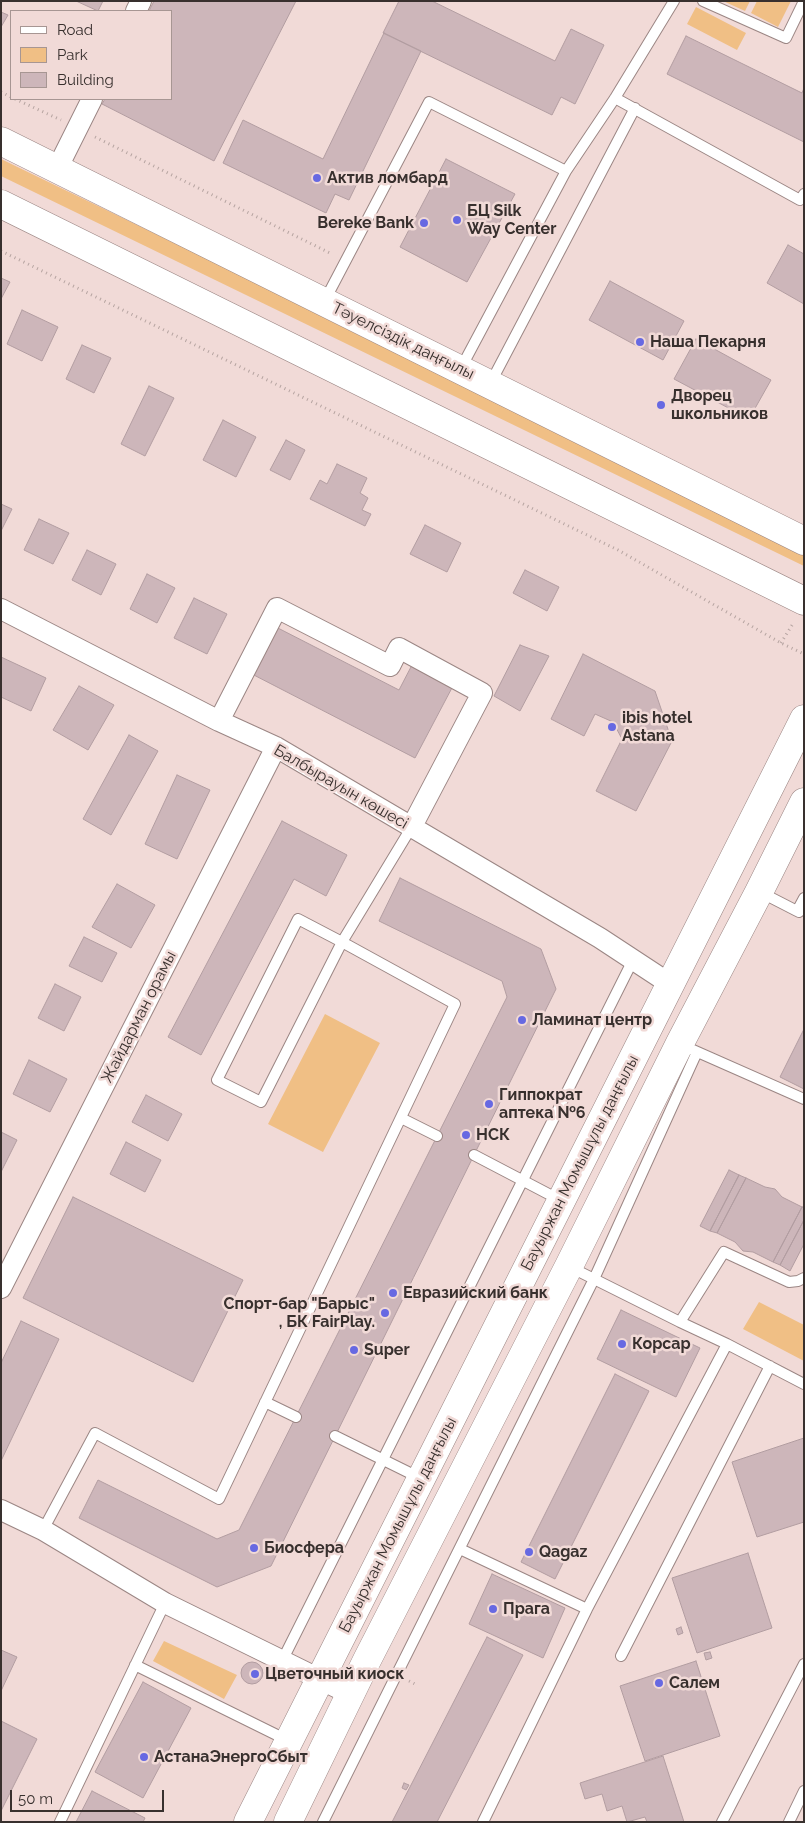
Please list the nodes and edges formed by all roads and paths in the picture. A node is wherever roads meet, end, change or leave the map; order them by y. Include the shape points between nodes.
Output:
1 (674, 1) edge
2 (703, 1) edge
3 (804, 1) edge
4 (616, 98) junction
5 (17, 100) edge
6 (92, 100) edge
7 (635, 108) junction
8 (78, 128) junction
9 (1, 141) edge
10 (57, 169) junction
11 (566, 171) junction
12 (803, 199) edge
13 (1, 204) edge
14 (1, 251) edge
15 (346, 261) junction
16 (324, 302) junction
17 (460, 370) junction
18 (490, 384) junction
19 (804, 542) edge
20 (1, 609) edge
21 (799, 611) edge
22 (781, 643) junction
23 (804, 654) edge
24 (804, 719) edge
25 (219, 721) junction
26 (276, 747) junction
27 (804, 802) edge
28 (411, 828) junction
29 (759, 892) junction
30 (804, 898) edge
31 (801, 912) edge
32 (342, 942) junction
33 (633, 960) junction
34 (670, 984) junction
35 (688, 1048) junction
36 (804, 1099) edge
37 (401, 1118) junction
38 (437, 1136) dead end
39 (474, 1155) dead end
40 (523, 1180) junction
41 (561, 1200) junction
42 (569, 1266) junction
43 (804, 1278) edge
44 (594, 1279) junction
45 (1, 1288) edge
46 (680, 1322) junction
47 (727, 1344) junction
48 (770, 1366) junction
49 (804, 1384) edge
50 (265, 1402) junction
51 (296, 1417) dead end
52 (335, 1436) dead end
53 (383, 1460) junction
54 (421, 1478) junction
55 (1, 1510) edge
56 (43, 1530) junction
57 (460, 1549) junction
58 (165, 1602) junction
59 (586, 1609) junction
60 (621, 1656) dead end
61 (282, 1661) junction
62 (804, 1664) edge
63 (135, 1665) junction
64 (319, 1680) junction
65 (350, 1694) junction
66 (289, 1741) junction
67 (804, 1790) edge
68 (289, 1821) edge
69 (60, 1822) edge
70 (248, 1822) edge
71 (323, 1822) edge
72 (483, 1822) edge
73 (722, 1822) edge
74 (789, 1822) edge

1 - 4 lane
2 - 3 lane via 786,38
4 - 7 lane
4 - 11 lane
5 - 8 path
6 - 8 street
7 - 12 lane
7 - 18 lane
8 - 10 street
8 - 15 path
9 - 10 main road, Тәуелсіздік даңғылы
10 - 16 main road, Тәуелсіздік даңғылы
11 - 15 lane via 429,102
11 - 17 lane
13 - 21 main road
14 - 22 path via 618,550
15 - 16 lane
16 - 17 main road, Тәуелсіздік даңғылы
17 - 18 main road, Тәуелсіздік даңғылы
18 - 19 main road, Тәуелсіздік даңғылы
20 - 25 street, Балбырауын көшесі
21 - 22 path
22 - 23 path
24 - 34 main road, Бауыржан Момышұлы даңғылы
25 - 26 street, Балбырауын көшесі
25 - 28 street via 277,608 390,666 399,648 482,693
26 - 28 street, Балбырауын көшесі
26 - 45 street, Жайдарман орамы
27 - 29 main road, Бауыржан Момышұлы даңғылы
28 - 32 lane
28 - 33 street, Балбырауын көшесі
29 - 31 lane
29 - 35 main road, Бауыржан Момышұлы даңғылы
30 - 31 lane
32 - 32 lane via 298,919 217,1080 261,1102
32 - 37 lane via 455,1004
33 - 34 street, Балбырауын көшесі
33 - 40 lane
34 - 41 main road, Бауыржан Момышұлы даңғылы
35 - 36 lane
35 - 42 main road, Бауыржан Момышұлы даңғылы
35 - 44 lane
37 - 38 lane
37 - 50 lane
39 - 40 lane
40 - 41 lane
40 - 53 lane
41 - 54 main road, Бауыржан Момышұлы даңғылы
42 - 44 lane
42 - 65 main road, Бауыржан Момышұлы даңғылы
43 - 46 lane via 790,1282 724,1252
44 - 46 lane
44 - 57 lane
46 - 47 lane
47 - 48 lane
47 - 59 lane
48 - 49 lane
48 - 60 lane
50 - 51 lane
50 - 56 lane via 219,1499 95,1433
52 - 53 lane
53 - 54 lane
53 - 61 lane
54 - 64 main road, Бауыржан Момышұлы даңғылы
55 - 56 street
56 - 58 street
57 - 59 lane
57 - 71 lane
58 - 61 street
58 - 63 lane
59 - 72 lane
61 - 64 street
62 - 73 lane
63 - 66 lane
63 - 69 lane
64 - 65 street
64 - 66 main road, Бауыржан Момышұлы даңғылы
65 - 68 main road, Бауыржан Момышұлы даңғылы
66 - 70 main road, Бауыржан Момышұлы даңғылы
67 - 74 lane

